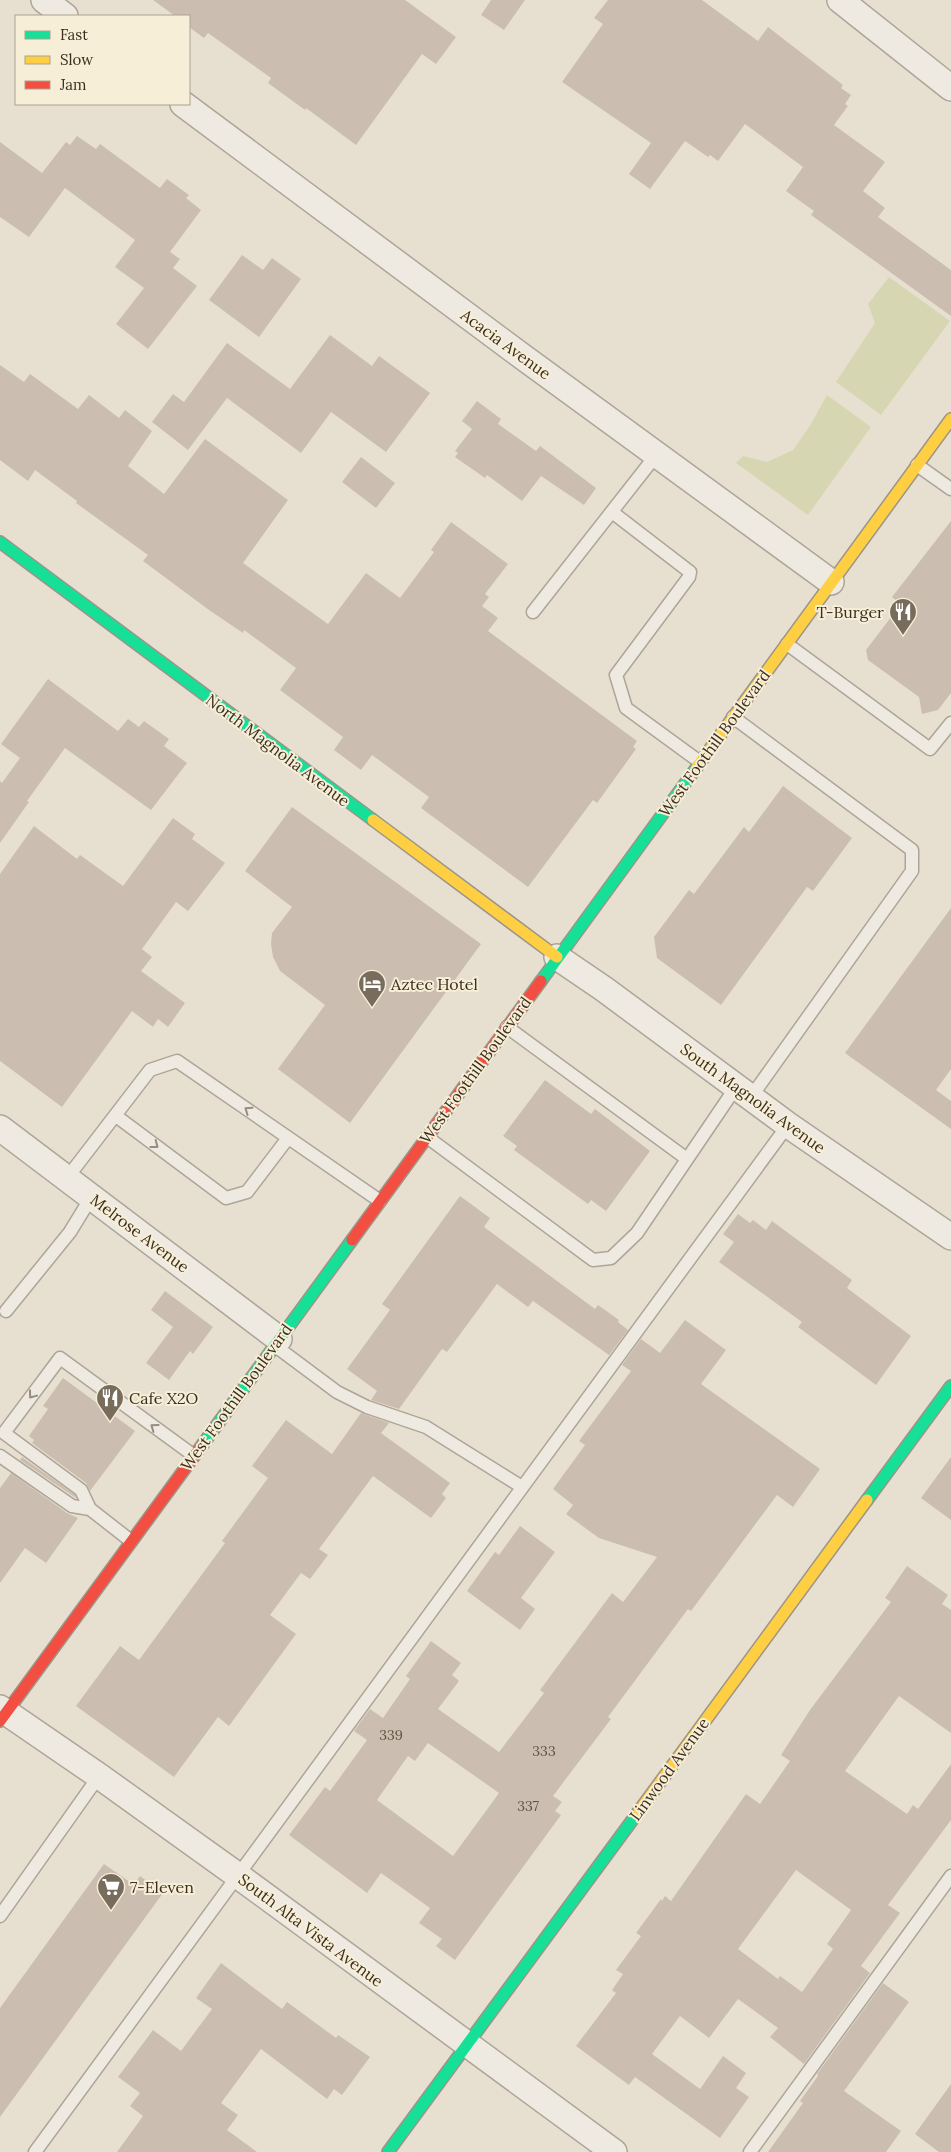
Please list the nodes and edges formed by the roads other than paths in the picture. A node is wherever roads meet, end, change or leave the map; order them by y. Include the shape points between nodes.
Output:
1 (44, 0) edge
2 (840, 0) edge
3 (65, 15) edge
4 (951, 88) edge
5 (184, 105) edge
6 (951, 419) edge
7 (658, 454) junction
8 (917, 465) junction
9 (951, 489) edge
10 (612, 512) junction
11 (0, 542) edge
12 (831, 582) junction
13 (533, 612) dead end
14 (787, 644) junction
15 (733, 717) junction
16 (951, 722) edge
17 (700, 762) junction
18 (557, 957) junction
19 (507, 1027) junction
20 (743, 1092) junction
21 (116, 1116) junction
22 (788, 1125) junction
23 (0, 1128) edge
24 (427, 1136) junction
25 (288, 1138) junction
26 (687, 1159) junction
27 (67, 1178) junction
28 (92, 1196) junction
29 (380, 1201) junction
30 (951, 1237) edge
31 (6, 1311) dead end
32 (277, 1342) junction
33 (951, 1386) edge
34 (193, 1455) junction
35 (0, 1456) edge
36 (522, 1487) junction
37 (90, 1509) junction
38 (132, 1541) junction
39 (2, 1714) edge
40 (99, 1776) junction
41 (237, 1875) junction
42 (951, 1876) edge
43 (5, 1899) edge
44 (0, 1916) edge
45 (466, 2045) junction
46 (35, 2152) edge
47 (388, 2152) edge
48 (614, 2152) edge
49 (750, 2152) edge

1 - 3 street
2 - 4 street
5 - 7 street, Acacia Avenue
6 - 8 street, West Foothill Boulevard
7 - 10 lane
7 - 12 street, Acacia Avenue
8 - 9 lane
8 - 12 street, West Foothill Boulevard
10 - 13 lane
10 - 17 lane via 690,572 616,674 626,708
11 - 18 street, North Magnolia Avenue
12 - 14 street, West Foothill Boulevard
14 - 15 street, West Foothill Boulevard
14 - 16 lane via 930,750
15 - 17 street, West Foothill Boulevard
15 - 20 lane via 912,850 912,871
17 - 18 street, West Foothill Boulevard
18 - 19 street, West Foothill Boulevard
18 - 20 street, South Magnolia Avenue
19 - 24 street, West Foothill Boulevard
19 - 26 lane
20 - 22 street, South Magnolia Avenue
20 - 26 lane
25 -> 21 lane via 177,1061 150,1070
21 -> 25 lane via 226,1198 247,1192
21 - 27 lane
22 - 30 street, South Magnolia Avenue
22 - 36 lane
23 - 27 street, Melrose Avenue
24 - 26 lane via 593,1260 611,1258 637,1233
24 - 29 street, West Foothill Boulevard
25 - 29 lane
27 - 28 street, Melrose Avenue
28 - 31 lane via 70,1232
28 - 32 street, Melrose Avenue
29 - 32 street, West Foothill Boulevard
32 - 34 street, West Foothill Boulevard
32 - 36 lane via 337,1392 367,1408 426,1427
33 - 45 street, Linwood Avenue
34 -> 37 lane via 60,1358 4,1433 81,1490
34 - 38 street, West Foothill Boulevard
35 - 37 lane via 72,1506
36 - 41 lane
37 - 38 lane
38 - 39 street, West Foothill Boulevard
39 - 40 street, South Alta Vista Avenue
40 - 41 street, South Alta Vista Avenue
40 - 43 lane
41 - 45 street, South Alta Vista Avenue
41 - 46 lane
42 - 49 lane
43 - 44 lane
45 - 47 street, Linwood Avenue
45 - 48 street, South Alta Vista Avenue

